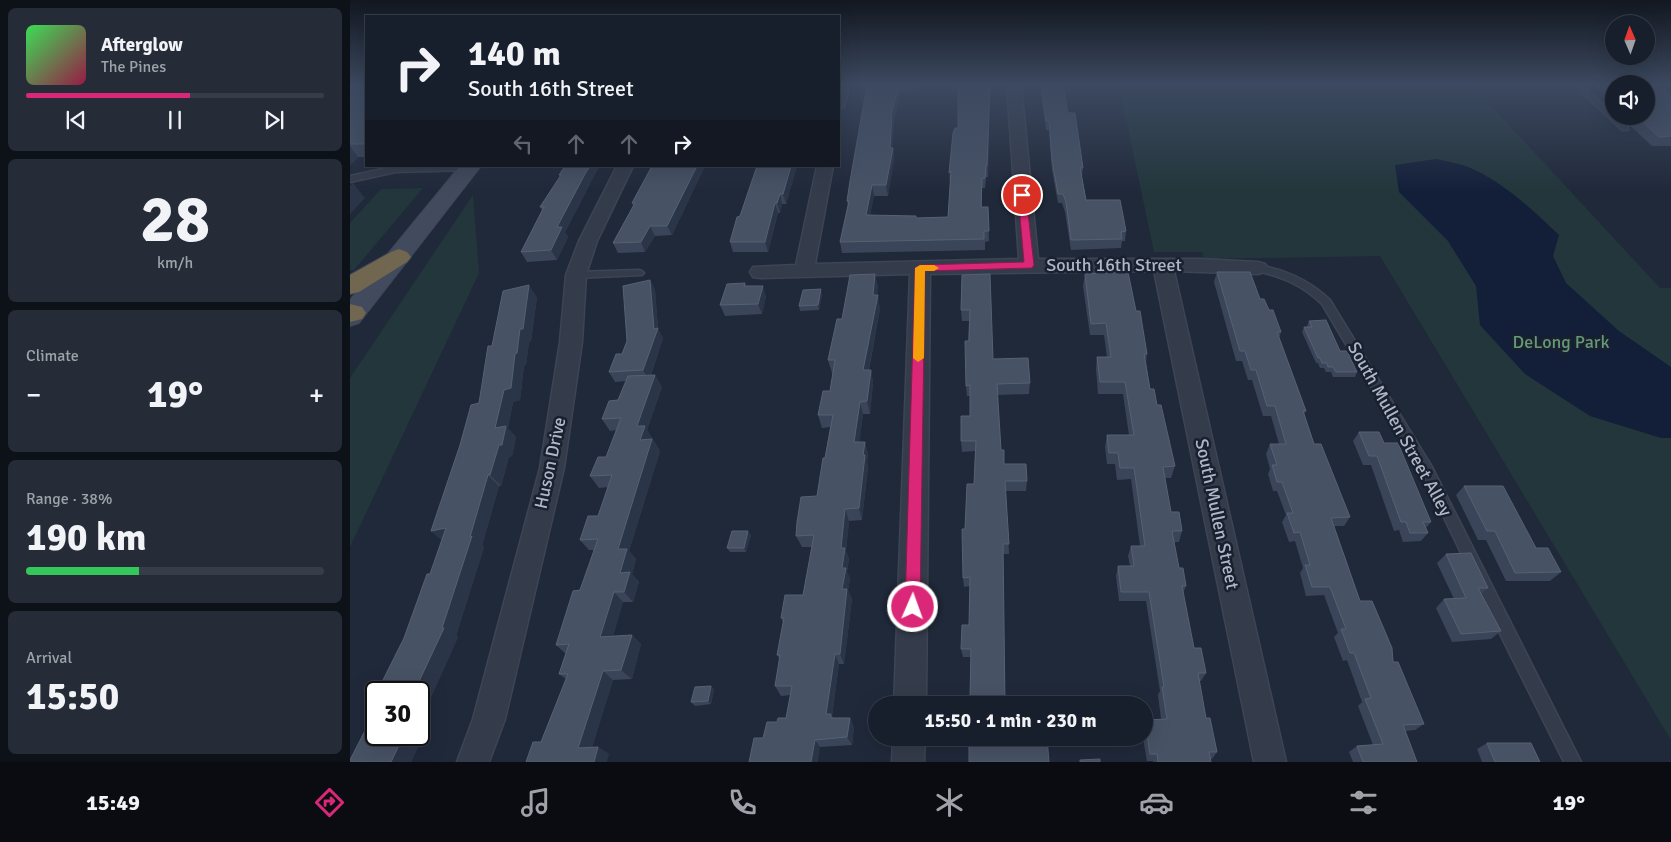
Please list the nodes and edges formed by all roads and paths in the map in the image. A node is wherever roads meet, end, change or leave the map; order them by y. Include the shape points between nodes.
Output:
1 (1017, 121) edge
2 (1618, 121) edge
3 (1626, 128) dead end
4 (369, 167) edge
5 (471, 167) edge
6 (624, 167) edge
7 (825, 167) edge
8 (366, 175) junction
9 (350, 179) edge
10 (399, 257) junction
11 (1029, 265) junction
12 (1163, 266) junction
13 (920, 268) junction
14 (1258, 268) joint
15 (804, 271) junction
16 (760, 272) dead end
17 (639, 273) dead end
18 (576, 275) junction
19 (350, 286) edge
20 (351, 314) edge
21 (910, 696) edge
22 (909, 746) edge
23 (473, 762) edge
24 (908, 762) edge
25 (1270, 762) edge
26 (1573, 762) edge

1 - 11 street
2 - 3 lane
4 - 8 lane
5 - 8 lane via 396,169
5 - 10 street
6 - 18 street, Huson Drive via 592,232
7 - 15 street
8 - 9 lane
10 - 19 highway
10 - 20 street
11 - 12 street, South 16th Street
11 - 13 street, South 16th Street
12 - 14 street, South 16th Street
12 - 25 street, South Mullen Street
13 - 15 street, South 16th Street
13 - 21 street
14 - 26 lane, South Mullen Street Alley via 1302,281 1326,302 1428,471
15 - 16 street, South 16th Street
17 - 18 lane
18 - 23 street, Huson Drive via 571,342 552,468 492,710
22 - 24 street

